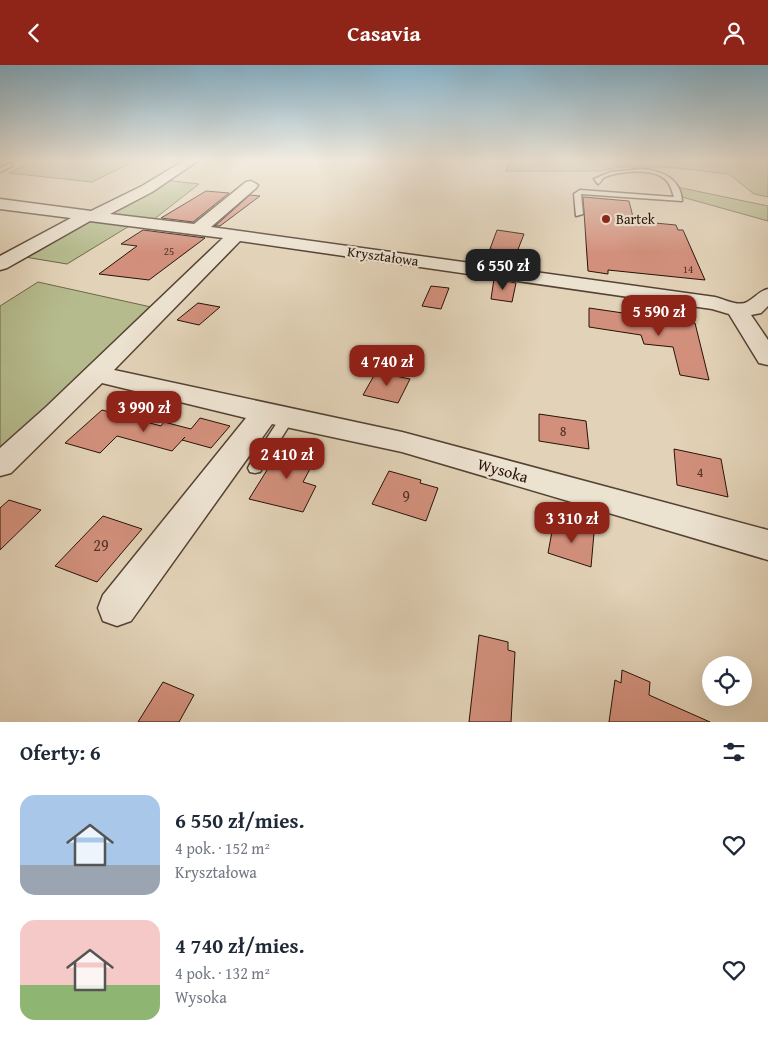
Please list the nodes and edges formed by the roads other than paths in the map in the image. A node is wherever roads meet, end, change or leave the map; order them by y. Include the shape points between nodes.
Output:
1 (143, 191) edge
2 (244, 191) edge
3 (637, 191) edge
4 (675, 191) edge
5 (665, 194) dead end
6 (0, 204) edge
7 (579, 214) dead end
8 (90, 216) junction
9 (197, 230) junction
10 (236, 235) junction
11 (0, 264) edge
12 (768, 295) edge
13 (737, 310) junction
14 (768, 358) edge
15 (96, 374) junction
16 (276, 416) junction
17 (0, 465) edge
18 (255, 468) dead end
19 (768, 545) edge
20 (118, 607) dead end

1 - 8 street
2 - 9 street
3 - 5 lane
4 - 7 lane via 679,199 580,192 577,194
6 - 8 street, Kryształowa
8 - 9 street, Kryształowa
8 - 11 street
9 - 10 street, Kryształowa
10 - 13 street, Kryształowa via 715,303
10 - 15 street
12 - 13 street via 753,308
13 - 14 street
15 - 16 street, Wysoka
15 - 17 street
16 - 18 lane
16 - 19 street, Wysoka via 448,454
16 - 20 street

